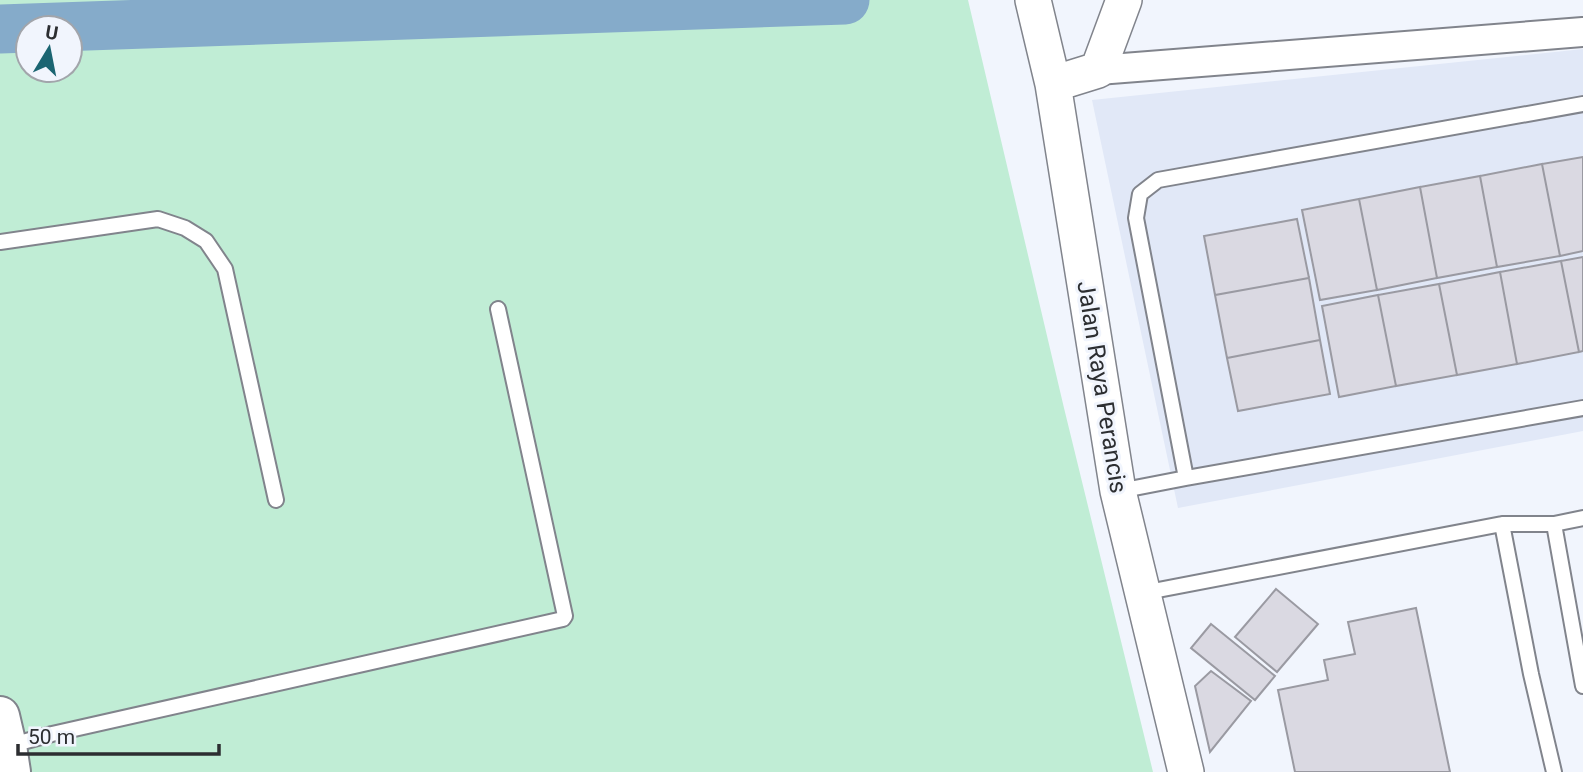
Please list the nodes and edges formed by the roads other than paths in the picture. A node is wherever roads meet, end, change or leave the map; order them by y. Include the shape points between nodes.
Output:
1 (1033, 0) edge
2 (1124, 0) edge
3 (1583, 32) edge
4 (1098, 70) junction
5 (1053, 84) junction
6 (1583, 104) edge
7 (0, 242) edge
8 (498, 309) dead end
9 (1583, 408) edge
10 (1186, 478) junction
11 (1118, 491) junction
12 (276, 500) dead end
13 (1583, 518) edge
14 (1502, 524) junction
15 (1554, 524) junction
16 (1142, 596) junction
17 (1582, 677) edge
18 (6, 745) edge
19 (1186, 772) edge
20 (1553, 772) edge

1 - 5 street, Jalan Raya Perancis
2 - 4 street
3 - 4 street
4 - 5 street
5 - 11 street, Jalan Raya Perancis
6 - 10 lane via 1158,180 1140,194 1136,218
7 - 12 lane via 158,219 206,241 225,269
8 - 18 lane via 563,619
9 - 10 lane
10 - 11 lane
11 - 16 street, Jalan Raya Perancis
13 - 15 lane
14 - 15 lane
14 - 16 lane
14 - 20 lane
15 - 17 lane
16 - 19 street, Jalan Raya Perancis

